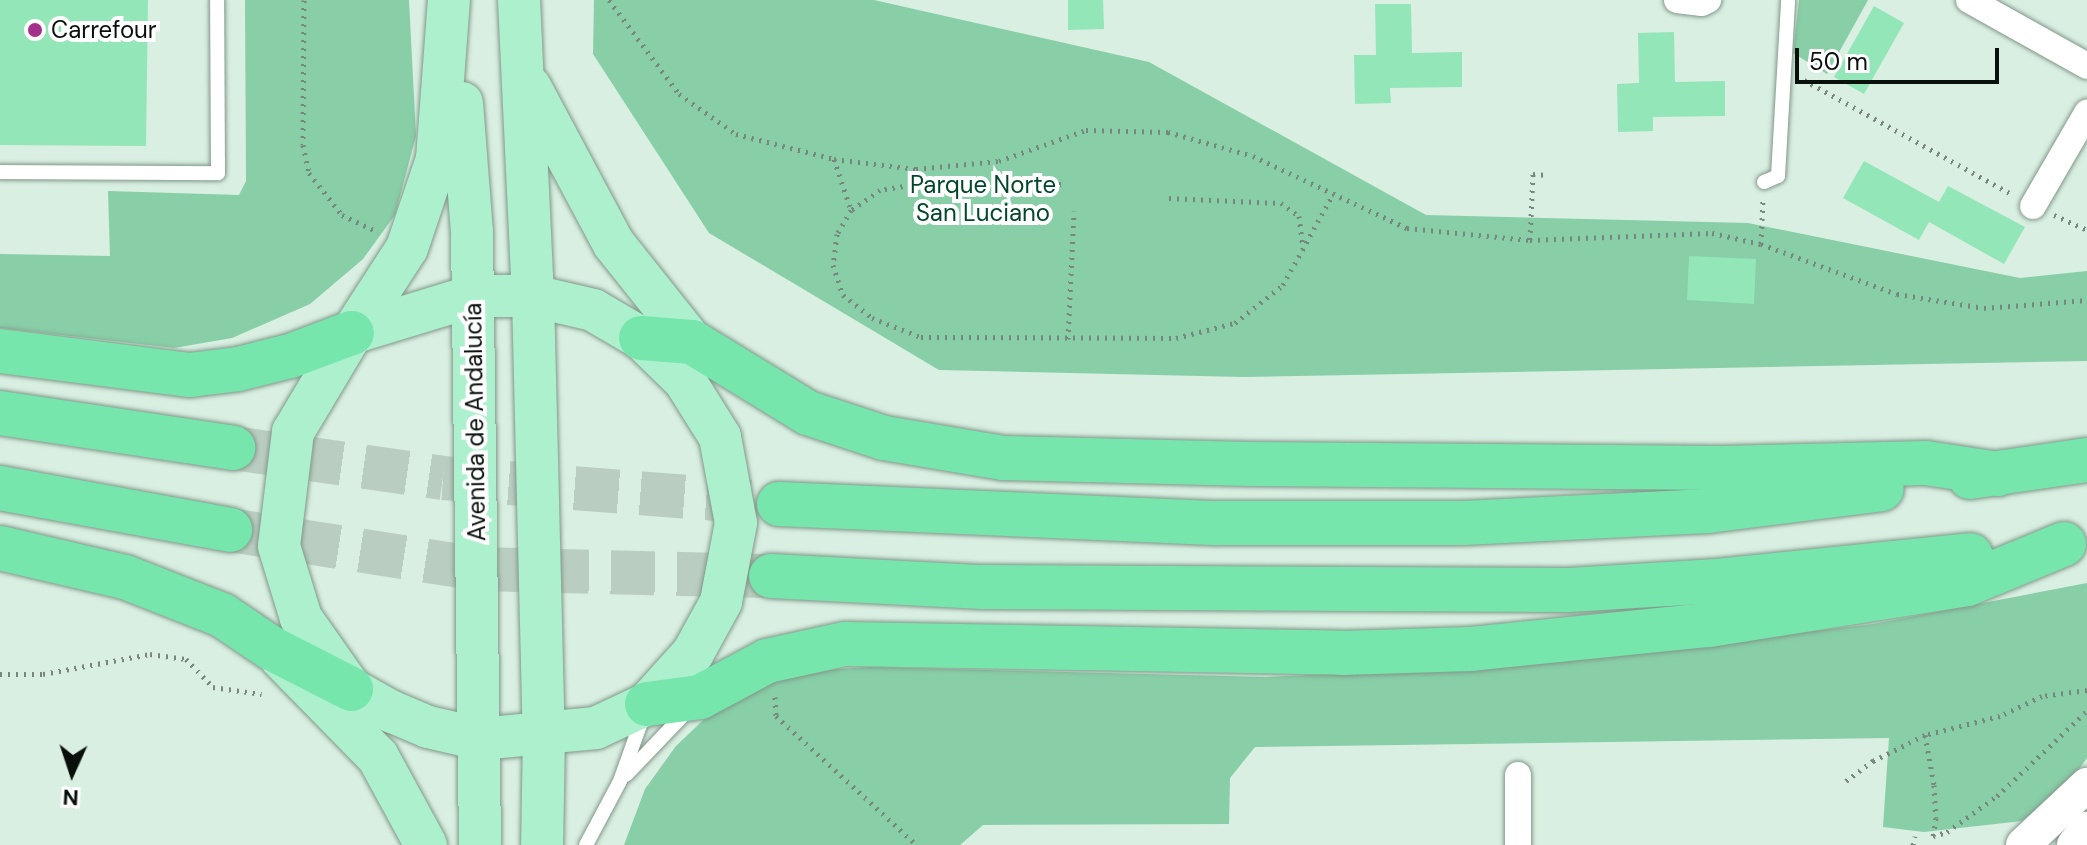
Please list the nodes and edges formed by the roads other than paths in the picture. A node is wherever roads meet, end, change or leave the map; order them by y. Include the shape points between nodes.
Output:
1 (217, 0) edge
2 (451, 0) edge
3 (519, 0) edge
4 (1677, 0) edge
5 (1708, 0) edge
6 (1788, 0) edge
7 (1969, 0) edge
8 (2087, 66) edge
9 (524, 75) junction
10 (2087, 113) edge
11 (0, 172) edge
12 (1764, 182) road end
13 (2033, 206) road end
14 (473, 296) junction
15 (533, 296) junction
16 (352, 333) junction
17 (641, 338) junction
18 (692, 342) junction
19 (0, 351) edge
20 (0, 413) edge
21 (233, 448) tunnel mouth
22 (2087, 460) edge
23 (1998, 474) junction
24 (0, 488) edge
25 (779, 504) tunnel mouth
26 (230, 530) tunnel mouth
27 (2076, 542) edge
28 (0, 548) edge
29 (771, 576) tunnel mouth
30 (271, 648) junction
31 (351, 689) junction
32 (700, 697) junction
33 (647, 704) junction
34 (544, 735) junction
35 (480, 739) junction
36 (1518, 775) dead end
37 (620, 781) junction
38 (2086, 788) edge
39 (2087, 829) edge
40 (426, 845) edge
41 (480, 845) edge
42 (542, 845) edge
43 (586, 845) edge
44 (1518, 845) edge
45 (2023, 845) edge
46 (2074, 845) edge

1 - 11 lane via 218,173
2 - 14 main road, Avenida de Andalucía
2 - 16 main road, Avenida de Andalucía via 437,159 407,248
3 - 9 main road
4 - 5 street
6 - 12 lane via 1778,176
7 - 8 street
9 - 15 main road
9 - 18 main road via 614,244
10 - 13 street
14 - 15 main road
14 - 16 main road
14 - 35 main road, Avenida de Andalucía
15 - 17 main road via 593,310
15 - 34 main road
16 - 19 highway via 290,356 190,375
16 - 31 main road, Avenida de Andalucía via 293,432 279,546 301,618
17 - 18 highway
17 - 33 main road via 685,381 720,437 736,523 721,602 693,653
18 - 23 highway via 808,413 884,438 1003,458 1722,468 1926,463
20 - 21 highway
22 - 23 highway
23 - 25 highway via 1708,511 1463,523 1218,523
24 - 26 highway
27 - 29 highway via 1717,581 1569,590 983,587
27 - 32 highway via 1967,584 1709,625 1471,649 1342,653 845,644 767,661
28 - 30 highway via 125,577 222,615
30 - 31 highway
30 - 40 main road via 378,757
31 - 35 main road via 428,727
32 - 33 highway
32 - 37 lane
33 - 34 main road via 596,728
33 - 37 lane
34 - 35 main road
34 - 42 main road
35 - 41 main road, Avenida de Andalucía
36 - 44 street
37 - 43 lane
38 - 45 street
39 - 46 street

